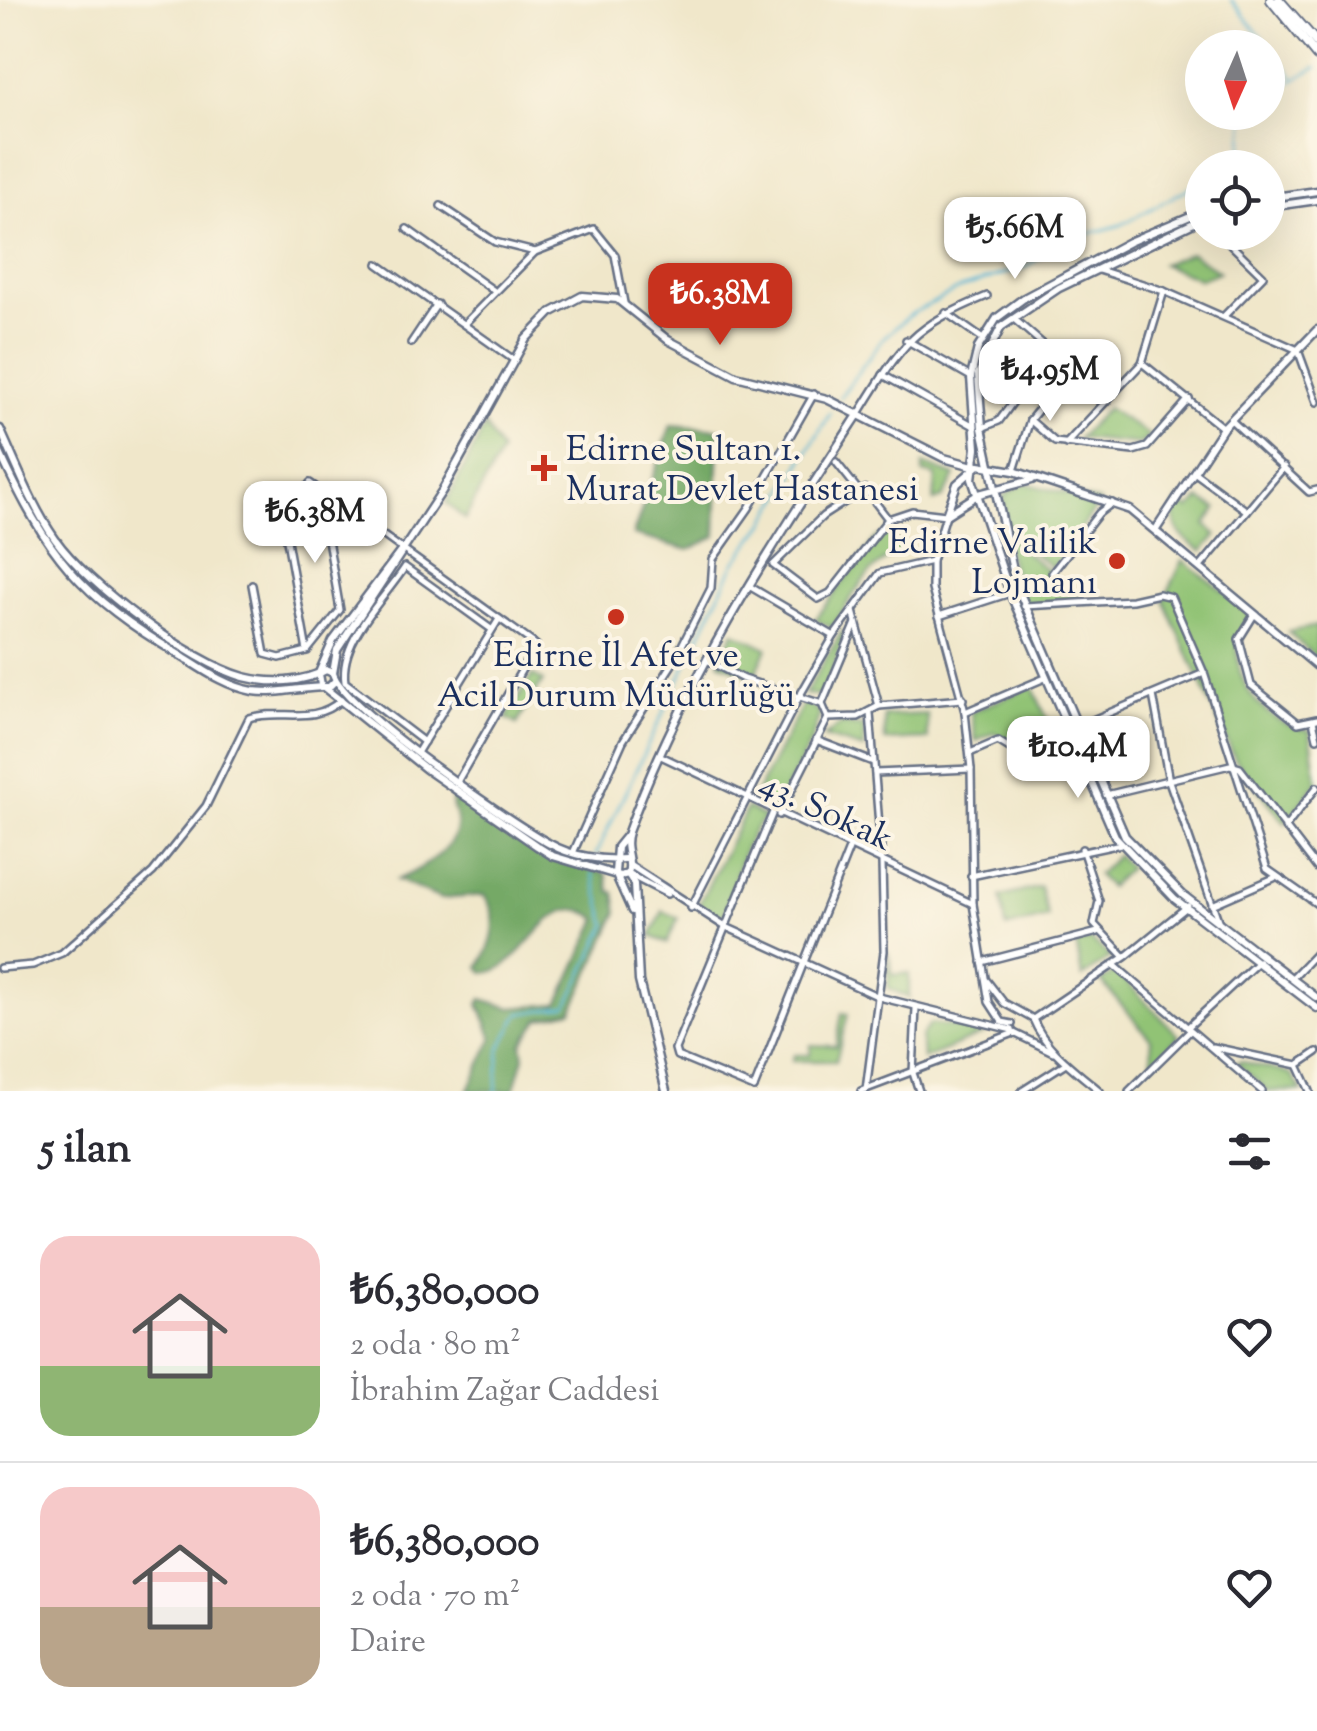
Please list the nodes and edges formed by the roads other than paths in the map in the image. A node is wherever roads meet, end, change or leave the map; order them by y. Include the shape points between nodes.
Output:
1 (1270, 0) edge
2 (1280, 0) edge
3 (1317, 43) edge
4 (1317, 56) edge
5 (1317, 191) edge
6 (1285, 196) edge
7 (1317, 200) edge
8 (1285, 205) edge
9 (441, 206) dead end
10 (1185, 217) edge
11 (1185, 227) edge
12 (407, 229) dead end
13 (1236, 250) edge
14 (535, 252) junction
15 (378, 264) dead end
16 (1096, 270) junction
17 (494, 290) junction
18 (1164, 291) junction
19 (987, 296) dead end
20 (624, 303) junction
21 (437, 304) junction
22 (946, 313) junction
23 (1224, 316) junction
24 (1012, 317) junction
25 (464, 324) junction
26 (1317, 330) edge
27 (983, 339) junction
28 (906, 340) junction
29 (412, 342) dead end
30 (1051, 350) junction
31 (1298, 350) junction
32 (514, 360) junction
33 (1142, 363) junction
34 (1071, 370) junction
35 (883, 374) junction
36 (970, 377) junction
37 (814, 394) junction
38 (1190, 399) junction
39 (1108, 401) junction
40 (1317, 402) edge
41 (860, 412) junction
42 (1030, 420) junction
43 (1231, 420) junction
44 (978, 427) junction
45 (1223, 428) junction
46 (0, 429) edge
47 (1066, 444) junction
48 (0, 453) edge
49 (836, 462) dead end
50 (992, 465) junction
51 (973, 466) junction
52 (1284, 467) junction
53 (1192, 470) junction
54 (1014, 471) junction
55 (1038, 480) junction
56 (996, 488) junction
57 (1317, 490) edge
58 (859, 492) junction
59 (980, 494) junction
60 (1114, 502) junction
61 (342, 506) junction
62 (1247, 511) junction
63 (946, 515) junction
64 (888, 520) junction
65 (1157, 528) junction
66 (402, 550) junction
67 (932, 561) junction
68 (1201, 566) junction
69 (1052, 573) dead end
70 (252, 585) dead end
71 (747, 585) junction
72 (1010, 593) junction
73 (1024, 606) junction
74 (340, 610) junction
75 (853, 611) junction
76 (1256, 612) junction
77 (939, 616) junction
78 (350, 617) junction
79 (498, 619) junction
80 (856, 623) junction
81 (491, 630) junction
82 (834, 636) junction
83 (307, 651) junction
84 (708, 660) junction
85 (1317, 666) edge
86 (1204, 673) junction
87 (319, 674) junction
88 (334, 677) junction
89 (1045, 678) junction
90 (323, 686) junction
91 (1153, 695) junction
92 (799, 697) junction
93 (963, 699) junction
94 (341, 700) junction
95 (822, 704) junction
96 (879, 706) junction
97 (966, 712) junction
98 (870, 713) junction
99 (828, 718) junction
100 (1315, 720) edge
101 (1065, 726) junction
102 (1076, 727) junction
103 (1317, 738) edge
104 (816, 740) junction
105 (424, 742) junction
106 (970, 753) junction
107 (415, 756) junction
108 (661, 756) junction
109 (873, 762) junction
110 (1230, 765) junction
111 (972, 769) junction
112 (874, 774) junction
113 (1169, 781) junction
114 (458, 782) junction
115 (1317, 787) edge
116 (1106, 795) junction
117 (748, 801) junction
118 (776, 814) junction
119 (1285, 828) junction
120 (1121, 844) junction
121 (849, 849) junction
122 (1082, 849) junction
123 (573, 852) junction
124 (1317, 854) edge
125 (621, 860) junction
126 (1310, 860) junction
127 (882, 863) junction
128 (1317, 868) edge
129 (629, 870) junction
130 (615, 874) junction
131 (971, 876) junction
132 (1275, 878) junction
133 (973, 904) junction
134 (1317, 904) edge
135 (1189, 905) junction
136 (1212, 905) junction
137 (691, 908) junction
138 (632, 912) junction
139 (1218, 920) junction
140 (724, 926) junction
141 (1098, 932) junction
142 (1317, 952) edge
143 (1124, 957) junction
144 (1259, 961) junction
145 (982, 962) junction
146 (806, 964) junction
147 (1113, 964) junction
148 (0, 968) edge
149 (1293, 977) junction
150 (986, 978) junction
151 (879, 997) junction
152 (1317, 998) edge
153 (916, 1008) junction
154 (1317, 1008) edge
155 (1021, 1015) junction
156 (1033, 1018) junction
157 (1013, 1029) junction
158 (1189, 1029) junction
159 (1036, 1030) junction
160 (1022, 1038) junction
161 (1208, 1046) junction
162 (1317, 1052) edge
163 (1055, 1053) junction
164 (1066, 1063) junction
165 (1298, 1065) junction
166 (913, 1073) junction
167 (1032, 1083) junction
168 (754, 1090) edge
169 (863, 1090) edge
170 (1257, 1090) edge
171 (666, 1091) edge
172 (919, 1091) edge
173 (1022, 1091) edge
174 (1038, 1091) edge
175 (1100, 1091) edge
176 (1129, 1091) edge
177 (1310, 1091) edge

1 - 4 main road
2 - 3 main road
5 - 6 main road
7 - 8 main road
9 - 14 street via 495,242
10 - 27 main road via 1024,298
11 - 16 main road
12 - 17 street
13 - 23 street via 1262,276
14 - 17 street
14 - 20 street via 594,229 615,255
15 - 21 street
16 - 18 street
16 - 24 main road
17 - 25 street
18 - 23 street
18 - 33 street
19 - 22 street
20 - 32 main road via 599,294 567,302 526,339
20 - 37 main road via 668,340 720,368
21 - 25 street
21 - 29 street
22 - 27 street
22 - 28 street
23 - 31 street
24 - 30 street
24 - 44 main road via 981,364
25 - 32 street
26 - 31 main road
27 - 36 main road
28 - 35 street
28 - 36 street
30 - 34 street
30 - 44 street via 999,421
31 - 40 street
31 - 43 main road
32 - 66 main road
33 - 38 street
33 - 39 street
34 - 39 street
34 - 42 street
35 - 41 street
35 - 44 street
36 - 44 main road
37 - 41 main road
37 - 123 street via 712,559 710,588 673,664 623,741
38 - 45 street
38 - 47 street via 1147,448
39 - 47 street
41 - 51 main road via 944,458
41 - 71 main road
42 - 47 street
42 - 54 street
43 - 45 main road
43 - 52 street
44 - 50 main road
44 - 51 main road
45 - 53 main road
46 - 87 main road via 56,540 126,609 236,674 270,682
48 - 90 main road via 48,548 118,616 241,688 274,693
49 - 58 street
50 - 51 main road
50 - 54 main road
50 - 56 main road
51 - 59 main road
51 - 63 main road via 952,493
52 - 57 street via 1310,492
52 - 62 street
53 - 62 street
53 - 65 main road
54 - 55 main road
55 - 56 main road
55 - 60 main road
56 - 59 main road
56 - 73 main road via 1006,552
58 - 64 street via 865,489
58 - 64 street via 824,516 774,567 818,600 825,598
59 - 63 main road
59 - 72 main road
60 - 65 main road
60 - 69 street
61 - 66 street
61 - 74 street via 326,528
61 - 83 street via 310,484 284,518
62 - 68 street
63 - 64 street via 912,511
63 - 67 street
65 - 68 main road
66 - 78 main road
66 - 79 street
66 - 88 main road via 337,650
67 - 75 street via 884,570
67 - 77 street
68 - 76 main road
70 - 83 street via 265,654 280,658
71 - 82 street
71 - 84 main road
72 - 77 street
72 - 89 main road
73 - 86 street via 1171,597
73 - 102 main road
74 - 78 street
74 - 83 street
75 - 80 street
75 - 82 street
76 - 85 main road
76 - 100 street via 1239,639 1246,677 1298,723
77 - 93 street
78 - 87 main road
79 - 81 street
79 - 114 street via 536,645
80 - 95 street
80 - 96 street
81 - 105 street
81 - 105 street via 405,567 352,642 342,664 346,682
82 - 92 street
84 - 92 street
84 - 108 main road
86 - 91 street
86 - 110 street
87 - 88 main road via 326,670
87 - 90 main road
88 - 90 main road
88 - 107 main road
89 - 97 street
89 - 101 main road
90 - 94 main road
91 - 102 street
91 - 113 street
92 - 95 street
92 - 117 street
93 - 96 street
93 - 97 street
94 - 107 main road
94 - 148 street via 320,714 248,718 206,806 153,872 62,953 34,965
95 - 99 street
96 - 98 street
97 - 106 street
98 - 99 street
98 - 109 street
99 - 104 street
100 - 103 street
101 - 106 street via 1026,748 998,741
101 - 120 main road
102 - 116 main road
104 - 109 street
104 - 118 street
105 - 107 street
106 - 111 street
107 - 114 main road
107 - 130 main road via 553,856
108 - 117 street, 43. Sokak
108 - 125 main road
109 - 112 street
110 - 113 street
110 - 119 street via 1240,768
110 - 132 street via 1260,855
111 - 112 street
111 - 131 street
112 - 127 street
113 - 116 street
113 - 136 street
114 - 123 main road via 548,844
115 - 119 street
116 - 135 main road via 1134,848
117 - 118 street, 43. Sokak
117 - 137 street
118 - 121 street, 43. Sokak
118 - 140 street
119 - 126 street
120 - 122 street
120 - 135 main road
121 - 127 street, 43. Sokak
121 - 146 street
122 - 131 street
122 - 141 street via 1099,902
123 - 125 main road
124 - 126 street
125 - 129 main road
125 - 130 main road
126 - 128 street
127 - 133 street, 43. Sokak
127 - 151 street
129 - 130 main road
129 - 137 street
129 - 138 main road
130 - 138 main road
131 - 133 street
132 - 134 street
132 - 136 street
133 - 145 street
135 - 139 main road
135 - 143 street
135 - 144 main road
136 - 139 street
137 - 140 street
138 - 171 main road via 638,981
139 - 149 main road
140 - 146 street
140 - 168 street via 675,1049 677,1056
141 - 143 street
141 - 145 street
142 - 149 street
143 - 147 street
144 - 154 main road
144 - 158 street
145 - 150 street
146 - 151 street
146 - 168 street
147 - 156 street
147 - 158 street
149 - 152 main road
150 - 155 street
150 - 157 street via 993,1012
151 - 153 street
151 - 169 street
153 - 157 street
153 - 166 street
155 - 156 street
155 - 157 street
156 - 159 street
157 - 160 street
157 - 166 street
158 - 161 street
158 - 176 street
159 - 160 street
159 - 163 street
160 - 163 street
161 - 165 street
161 - 170 street
162 - 165 street
163 - 164 street
164 - 167 street
164 - 175 street
165 - 177 street
166 - 169 street
166 - 172 street
167 - 173 street
167 - 174 street

